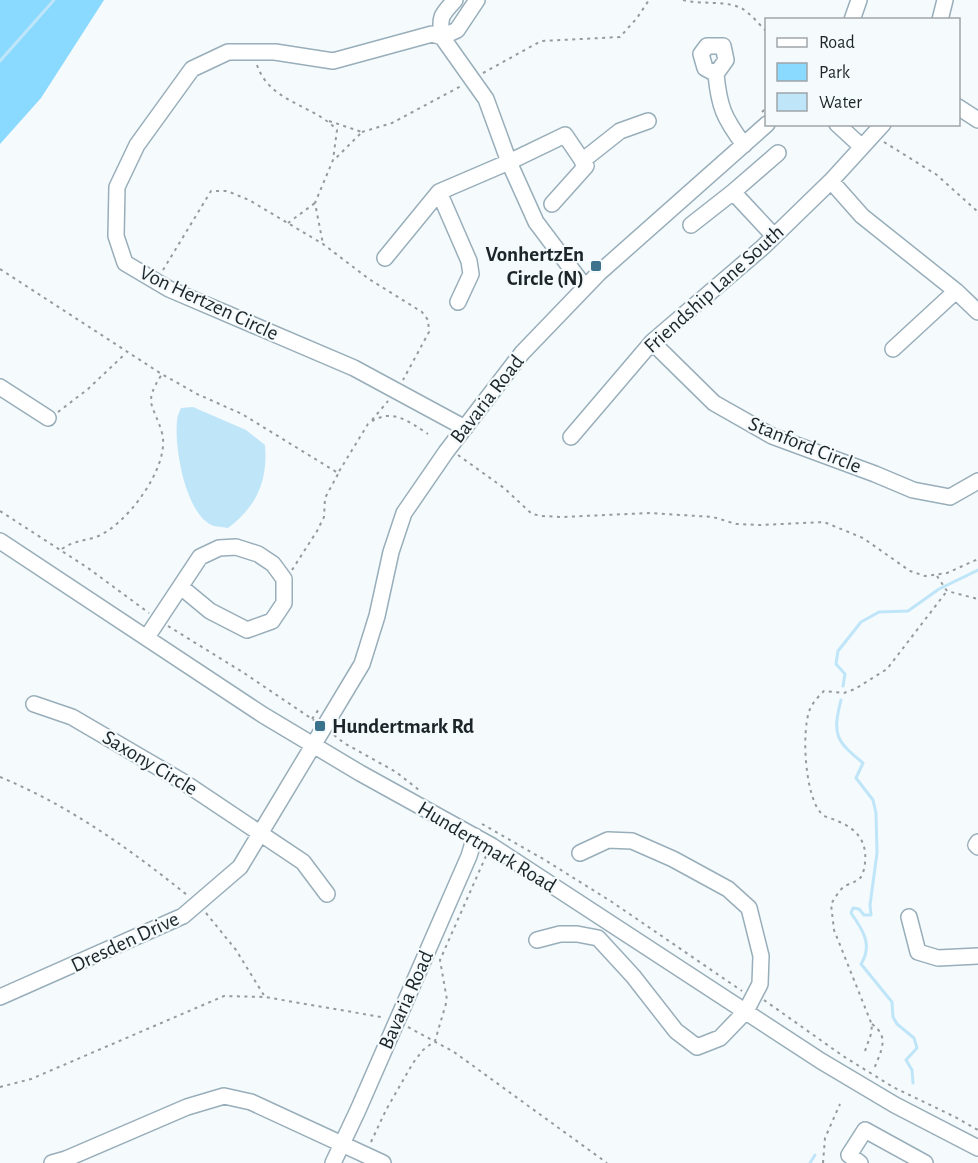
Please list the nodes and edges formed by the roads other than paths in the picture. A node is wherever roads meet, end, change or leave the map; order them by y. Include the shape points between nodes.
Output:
1 (455, 0) edge
2 (477, 0) edge
3 (859, 0) edge
4 (945, 0) edge
5 (853, 18) edge
6 (940, 18) edge
7 (442, 38) junction
8 (716, 74) dead end
9 (960, 108) edge
10 (978, 120) edge
11 (648, 121) dead end
12 (765, 126) edge
13 (839, 126) edge
14 (878, 130) edge
15 (744, 145) junction
16 (862, 147) junction
17 (778, 153) dead end
18 (582, 161) junction
19 (509, 162) junction
20 (831, 181) junction
21 (439, 192) junction
22 (733, 192) junction
23 (552, 204) dead end
24 (691, 225) dead end
25 (774, 236) junction
26 (385, 258) dead end
27 (585, 287) junction
28 (956, 291) junction
29 (458, 302) dead end
30 (978, 312) edge
31 (652, 342) junction
32 (892, 349) dead end
33 (0, 387) edge
34 (48, 418) road end
35 (465, 428) junction
36 (571, 437) dead end
37 (978, 481) edge
38 (0, 541) edge
39 (181, 587) junction
40 (147, 637) junction
41 (34, 704) dead end
42 (313, 746) junction
43 (475, 829) junction
44 (260, 833) junction
45 (978, 842) edge
46 (978, 847) edge
47 (580, 853) dead end
48 (327, 894) dead end
49 (909, 917) dead end
50 (537, 940) dead end
51 (978, 956) edge
52 (1, 993) edge
53 (746, 1011) junction
54 (344, 1143) junction
55 (978, 1148) edge
56 (52, 1163) edge
57 (333, 1163) edge
58 (383, 1163) edge
59 (860, 1163) edge
60 (925, 1163) edge

1 - 7 street via 440,20
2 - 7 street via 457,30
3 - 5 street
4 - 6 street
7 - 19 street via 486,99
7 - 35 street, Von Hertzen Circle via 432,34 333,61 275,52 228,52 192,69 137,145 117,187 116,236 125,263 156,282 354,368
8 - 15 street via 719,101 727,122
9 - 10 street
11 - 18 street via 620,131
12 - 15 street, Bavaria Road
13 - 16 street
14 - 16 street, Friendship Lane South
15 - 27 street, Bavaria Road
16 - 20 street, Friendship Lane South
17 - 22 street
18 - 19 street via 565,135
18 - 23 street via 584,170
19 - 21 street
19 - 27 street via 536,222
20 - 25 street, Friendship Lane South
20 - 28 street via 862,216
21 - 26 street
21 - 29 street via 469,261 471,274
22 - 24 street
22 - 25 street
25 - 31 street, Friendship Lane South
27 - 35 street, Bavaria Road via 522,353
28 - 30 street
28 - 32 street
31 - 36 street, Friendship Lane South
31 - 37 street, Stanford Circle via 714,403 772,436 913,490 950,497
33 - 34 street
35 - 42 street, Bavaria Road via 404,513 362,664
38 - 40 street, Hundertmark Road
39 - 39 street via 200,557 219,548 236,547 273,564 284,579 284,603 272,621 247,630 210,611
39 - 40 street
40 - 42 street, Hundertmark Road
41 - 44 street, Saxony Circle via 72,717 185,783
42 - 43 street, Hundertmark Road via 360,774
42 - 44 street, Dresden Drive
43 - 53 street, Hundertmark Road via 496,839
43 - 54 street, Bavaria Road via 469,856
44 - 48 street, Saxony Circle via 303,862
44 - 52 street, Dresden Drive via 240,867 183,916
45 - 46 street
47 - 53 street via 608,840 632,841 728,889 749,908 761,956 760,984
49 - 51 street via 918,952 938,958
50 - 53 street via 560,934 598,938 676,1031 697,1047 720,1038
53 - 55 street, Hundertmark Road via 887,1100
54 - 56 street via 251,1102 224,1096 187,1107
54 - 57 street, Bavaria Road
54 - 58 street
59 - 60 street via 849,1155 865,1130

